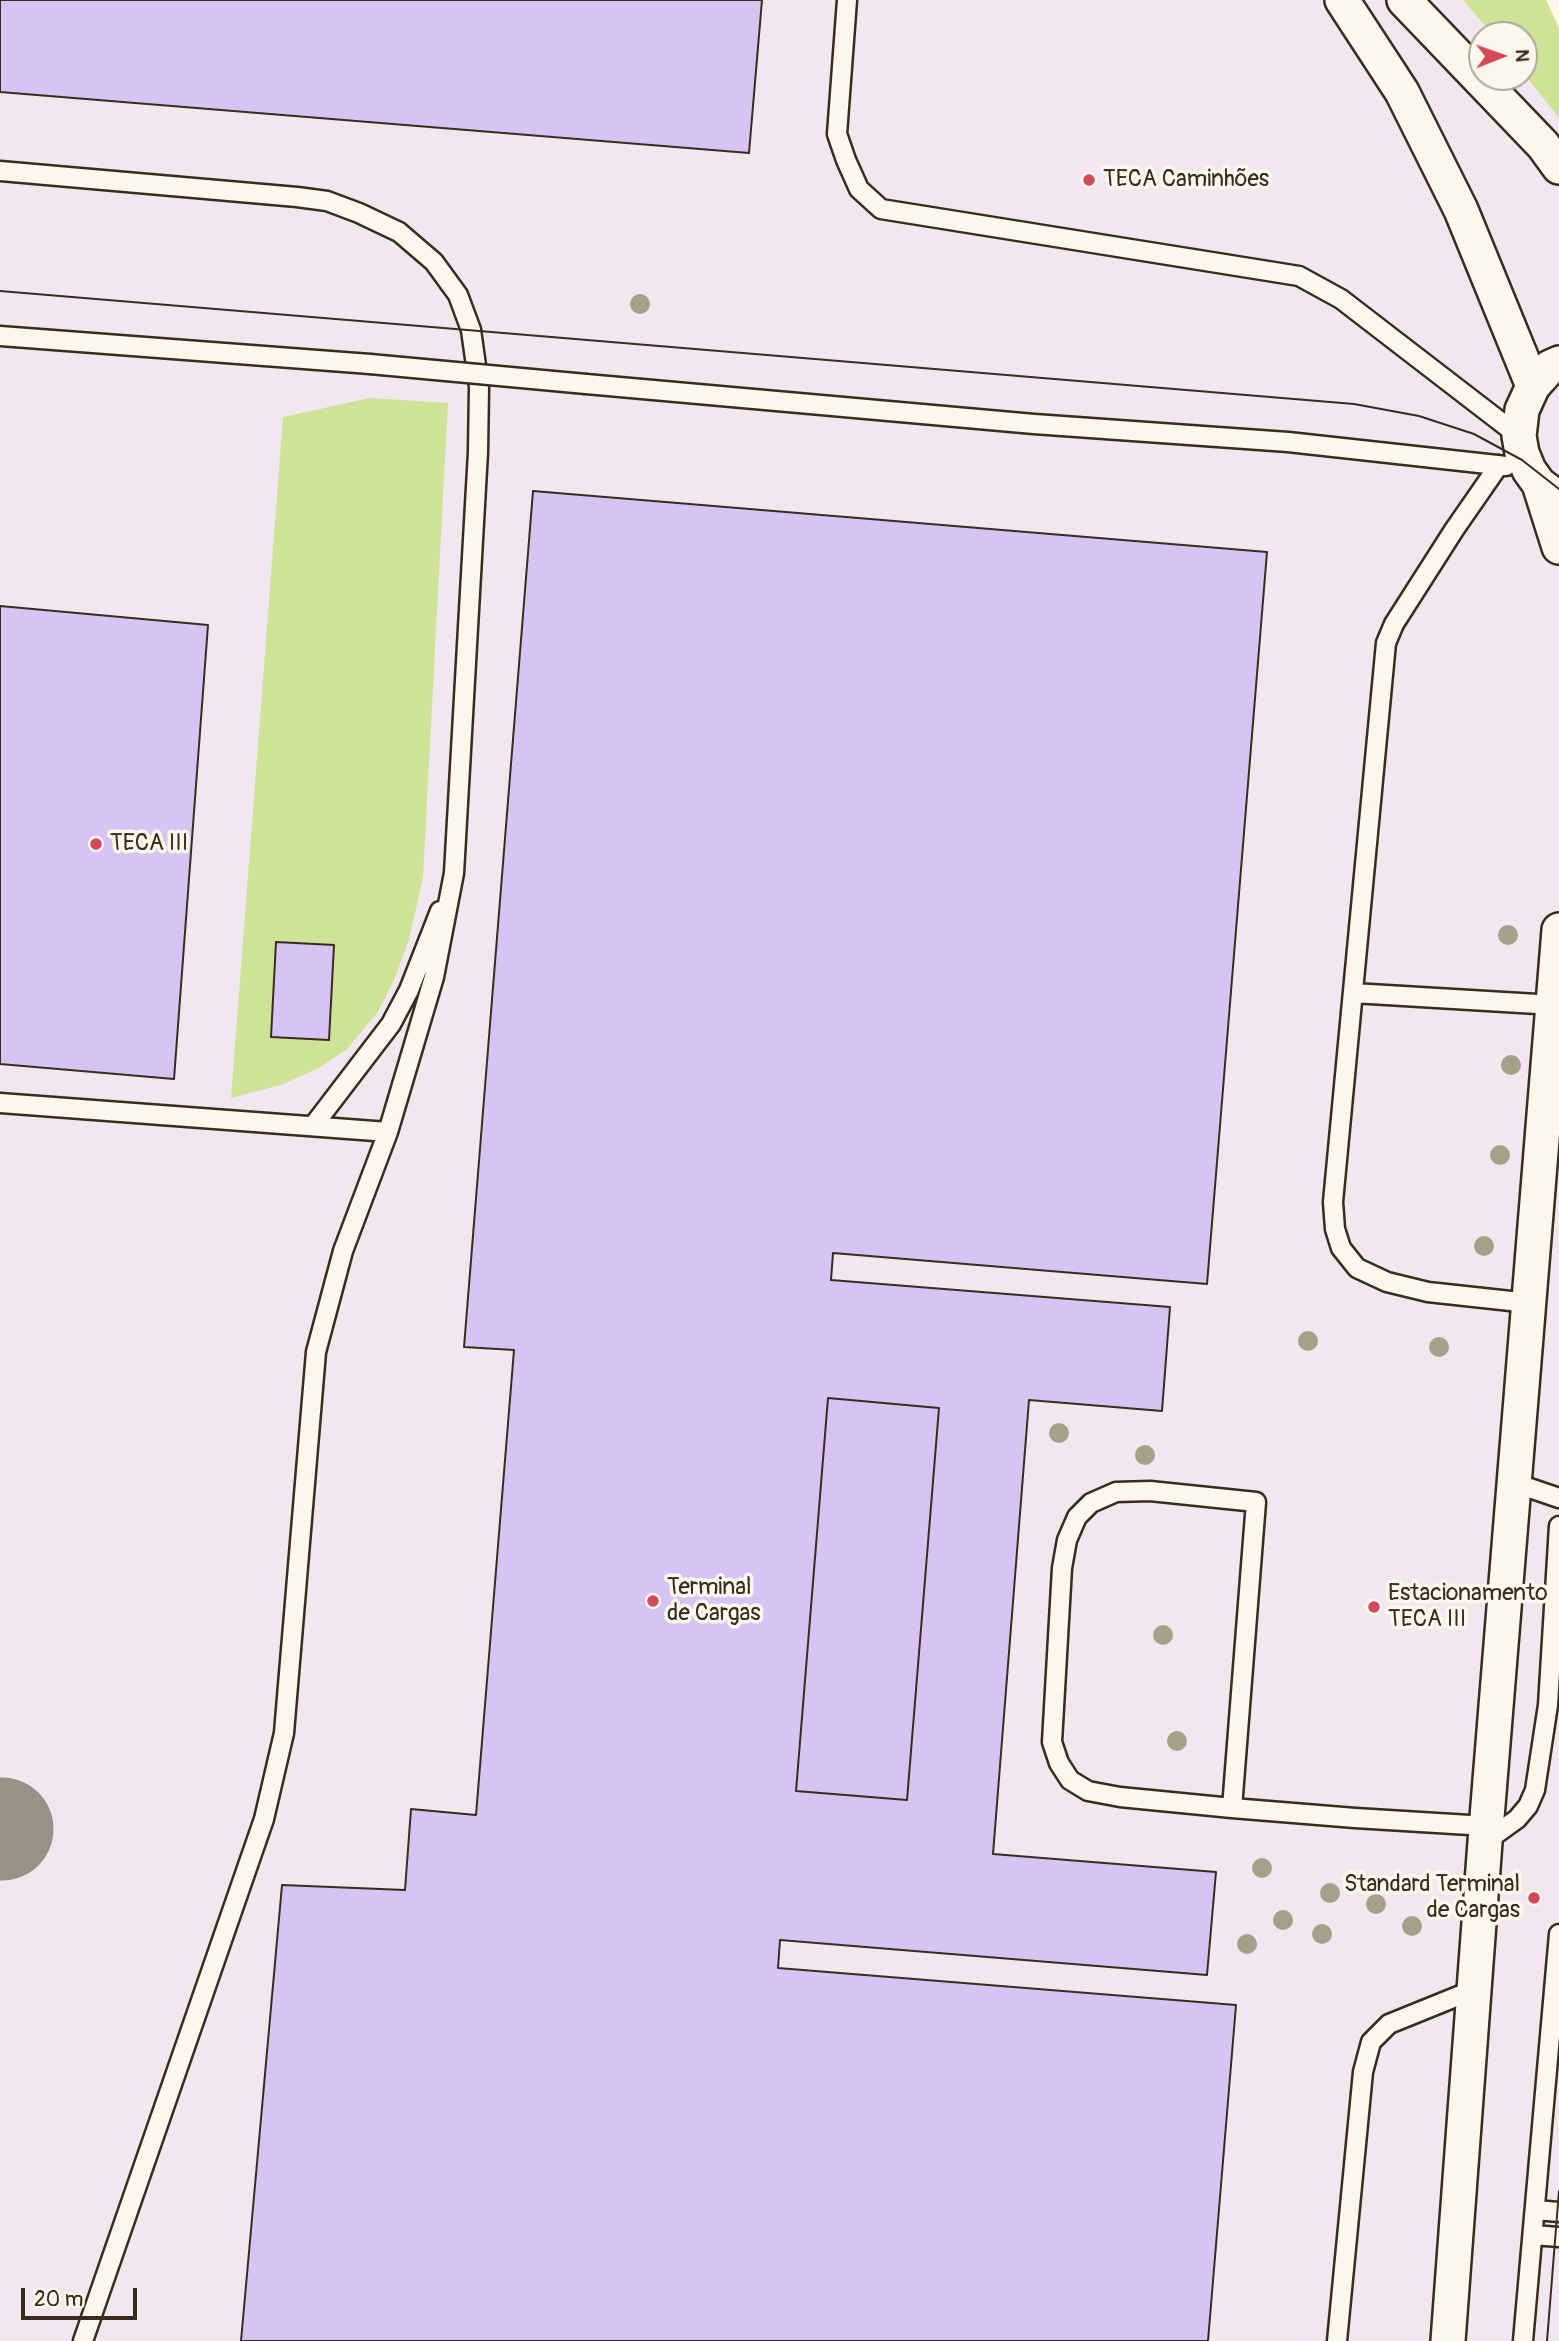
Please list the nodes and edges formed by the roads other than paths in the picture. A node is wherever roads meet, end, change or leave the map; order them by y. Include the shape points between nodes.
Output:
1 (847, 0) edge
2 (1342, 0) edge
3 (1404, 0) edge
4 (1559, 167) edge
5 (0, 171) edge
6 (0, 336) edge
7 (1559, 363) edge
8 (1533, 386) junction
9 (1519, 436) junction
10 (1532, 479) edge
11 (1559, 547) edge
12 (454, 873) junction
13 (1559, 930) edge
14 (1353, 993) junction
15 (1554, 1005) junction
16 (0, 1103) edge
17 (313, 1126) junction
18 (388, 1132) junction
19 (1529, 1303) junction
20 (1515, 1483) junction
21 (1559, 1498) edge
22 (1559, 1526) edge
23 (1553, 1705) edge
24 (1232, 1808) junction
25 (1485, 1834) junction
26 (1559, 1934) edge
27 (1473, 1990) junction
28 (1536, 2210) junction
29 (1559, 2212) edge
30 (1534, 2235) junction
31 (1559, 2237) edge
32 (83, 2341) edge
33 (1337, 2341) edge
34 (1448, 2341) edge
35 (1523, 2341) edge

1 - 9 lane via 837,134 859,188 881,209 1299,276 1341,299
2 - 8 street via 1402,92 1461,210
3 - 4 street
5 - 12 lane via 327,201 399,232 434,262 458,295 471,330 479,413
6 - 10 lane, bridge via 1288,442
7 - 8 street
8 - 9 street via 1522,410
9 - 10 street
10 - 11 street
10 - 14 lane via 1446,542 1385,643
12 - 17 lane via 391,1024
12 - 18 lane via 435,977
13 - 15 street
14 - 15 lane
14 - 19 lane via 1333,1202 1341,1248 1357,1268 1387,1282 1428,1292
15 - 19 street
16 - 17 lane
17 - 18 lane
18 - 32 lane via 343,1251 316,1352 284,1733 264,1819
19 - 20 street
20 - 21 lane
20 - 25 street
22 - 23 lane
23 - 25 lane via 1528,1806 1517,1819
24 - 24 lane via 1256,1502 1115,1492 1091,1503 1077,1517 1067,1540 1052,1718 1052,1742 1059,1763 1070,1780 1088,1791
24 - 25 lane
25 - 27 street
26 - 28 lane
27 - 33 lane via 1389,2024 1371,2042 1363,2072
27 - 34 street
28 - 29 lane
28 - 30 lane
30 - 31 lane
30 - 35 lane

